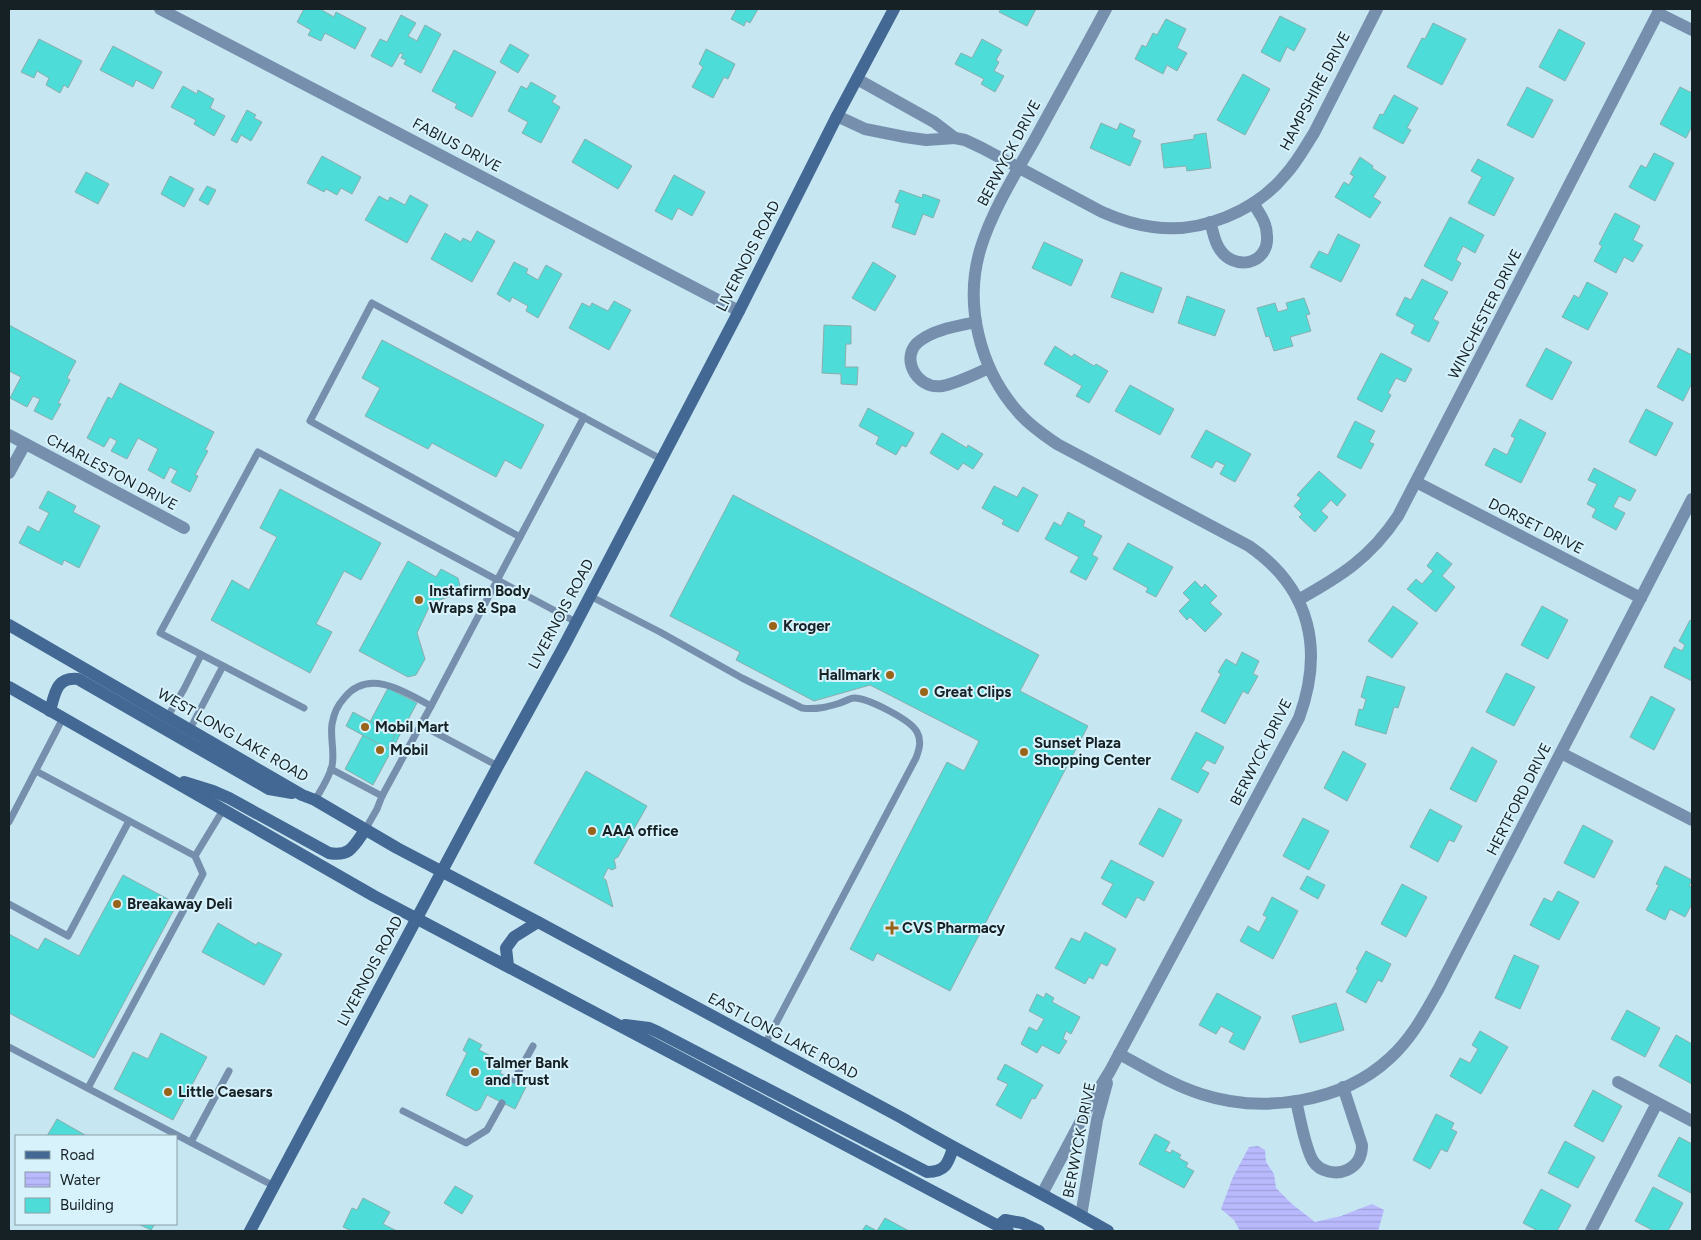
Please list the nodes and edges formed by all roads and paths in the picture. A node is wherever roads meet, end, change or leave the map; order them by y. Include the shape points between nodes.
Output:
1 (160, 9) edge
2 (894, 9) edge
3 (1106, 9) edge
4 (1377, 9) edge
5 (1659, 11) edge
6 (1692, 30) edge
7 (857, 79) junction
8 (837, 116) junction
9 (955, 138) junction
10 (1019, 167) junction
11 (1254, 203) junction
12 (1210, 222) junction
13 (739, 311) junction
14 (976, 322) junction
15 (989, 368) junction
16 (584, 417) junction
17 (9, 435) edge
18 (25, 444) junction
19 (661, 458) junction
20 (9, 474) edge
21 (1416, 482) junction
22 (1692, 499) edge
23 (184, 528) dead end
24 (520, 537) junction
25 (498, 580) junction
26 (590, 596) junction
27 (1641, 598) junction
28 (1298, 600) junction
29 (576, 622) junction
30 (9, 625) edge
31 (201, 655) junction
32 (223, 666) junction
33 (9, 687) edge
34 (431, 706) junction
35 (304, 708) dead end
36 (50, 711) junction
37 (168, 716) junction
38 (63, 718) junction
39 (421, 725) junction
40 (190, 729) junction
41 (1561, 753) junction
42 (498, 766) junction
43 (331, 769) junction
44 (36, 771) junction
45 (162, 776) junction
46 (302, 795) junction
47 (382, 796) junction
48 (314, 800) junction
49 (223, 810) junction
50 (1692, 820) edge
51 (129, 821) junction
52 (9, 822) edge
53 (365, 830) junction
54 (195, 856) junction
55 (442, 872) junction
56 (9, 904) edge
57 (416, 918) junction
58 (538, 922) junction
59 (508, 966) junction
60 (617, 1024) junction
61 (765, 1044) junction
62 (533, 1046) dead end
63 (9, 1048) edge
64 (1119, 1054) junction
65 (229, 1071) dead end
66 (1110, 1071) junction
67 (514, 1080) dead end
68 (1618, 1082) dead end
69 (1343, 1087) junction
70 (88, 1088) junction
71 (1296, 1102) junction
72 (502, 1103) dead end
73 (1657, 1103) junction
74 (403, 1111) dead end
75 (1692, 1121) edge
76 (178, 1135) edge
77 (178, 1135) edge
78 (191, 1142) junction
79 (953, 1148) junction
80 (274, 1186) junction
81 (1042, 1194) junction
82 (1081, 1216) junction
83 (1003, 1228) edge
84 (250, 1231) edge
85 (1039, 1231) edge
86 (1108, 1231) edge
87 (1591, 1231) edge

1 - 13 street, FABIUS DRIVE
2 - 7 main road, LIVERNOIS ROAD
3 - 10 street, BERWYCK DRIVE
4 - 11 street, HAMPSHIRE DRIVE via 1304,150 1286,175
5 - 6 street
5 - 21 street, WINCHESTER DRIVE
7 - 8 main road, LIVERNOIS ROAD
7 - 9 street, HAMPSHIRE DRIVE via 934,122
8 - 9 street, HAMPSHIRE DRIVE via 865,129 905,137 926,140
8 - 13 main road, LIVERNOIS ROAD
9 - 10 street, HAMPSHIRE DRIVE
10 - 12 street, HAMPSHIRE DRIVE via 1102,212 1126,221 1154,228 1191,227
10 - 14 street, BERWYCK DRIVE via 980,248 974,281
11 - 12 street, HAMPSHIRE DRIVE
11 - 12 street via 1268,237 1262,254 1247,263 1228,259 1218,248
13 - 19 main road, LIVERNOIS ROAD
14 - 15 street, BERWYCK DRIVE
14 - 15 street via 922,339 912,353 912,370 925,383 942,386
15 - 28 street, BERWYCK DRIVE via 1008,399 1038,430 1057,444 1249,546 1273,566
16 - 19 lane
16 - 24 lane
16 - 24 lane via 372,303 310,421
17 - 18 street, CHARLESTON DRIVE
18 - 20 street, CHARLESTON DRIVE
18 - 23 street, CHARLESTON DRIVE
19 - 26 main road, LIVERNOIS ROAD
21 - 27 street, DORSET DRIVE
21 - 28 street, WINCHESTER DRIVE via 1389,530 1364,557 1334,580
22 - 27 street, HERTFORD DRIVE
24 - 25 lane
25 - 29 lane
25 - 31 lane via 258,452 160,633
25 - 34 lane
26 - 29 main road, LIVERNOIS ROAD
26 - 61 lane via 802,708 813,710 854,698 870,702 910,723 918,733 920,746 916,758
27 - 41 street, HERTFORD DRIVE
28 - 64 street, BERWYCK DRIVE via 1307,624 1312,653 1312,669 1299,718
29 - 42 main road, LIVERNOIS ROAD
30 - 37 main road, WEST LONG LAKE ROAD
31 - 32 lane
31 - 37 lane
32 - 35 lane
32 - 40 lane
33 - 36 main road
34 - 39 lane
34 - 43 lane via 393,686 358,686 336,708 332,725 334,757
36 - 38 main road
36 - 46 main road via 60,683 68,678 78,679 269,789
37 - 40 main road, WEST LONG LAKE ROAD
38 - 44 lane
38 - 45 main road
39 - 42 lane
39 - 47 lane
40 - 46 main road, WEST LONG LAKE ROAD
41 - 50 street
41 - 69 street, HERTFORD DRIVE via 1418,1025 1390,1058 1374,1071
42 - 55 main road, LIVERNOIS ROAD
43 - 47 lane
43 - 48 lane
44 - 51 lane
44 - 52 lane
45 - 49 main road
45 - 53 main road via 229,798 329,853 340,855 349,851
46 - 48 main road, WEST LONG LAKE ROAD
47 - 53 lane
48 - 53 main road, WEST LONG LAKE ROAD
49 - 54 lane
49 - 57 main road
51 - 54 lane
51 - 56 lane via 68,936
53 - 55 main road, WEST LONG LAKE ROAD
54 - 70 lane via 203,874
55 - 57 main road, LIVERNOIS ROAD
55 - 58 main road, EAST LONG LAKE ROAD
57 - 59 main road
57 - 80 main road, LIVERNOIS ROAD
58 - 59 main road via 514,937 506,948
58 - 61 main road, EAST LONG LAKE ROAD
59 - 60 main road
60 - 79 main road via 658,1032 927,1172 938,1172 944,1167
60 - 83 main road
61 - 79 main road, EAST LONG LAKE ROAD
62 - 67 lane
63 - 70 lane
64 - 66 street, BERWYCK DRIVE
64 - 71 street, HERTFORD DRIVE via 1176,1084 1218,1099 1262,1104
65 - 78 lane
66 - 81 street, BERWYCK DRIVE
66 - 82 street, BERWYCK DRIVE via 1097,1120
68 - 73 street
69 - 71 street, HERTFORD DRIVE
69 - 71 street via 1362,1145 1358,1161 1345,1171 1328,1172 1312,1160
70 - 76 lane
72 - 74 lane via 487,1130 466,1143
73 - 75 street
73 - 87 street
77 - 78 lane
78 - 80 lane
79 - 81 main road, EAST LONG LAKE ROAD
80 - 84 main road, LIVERNOIS ROAD
81 - 82 main road, EAST LONG LAKE ROAD
82 - 86 main road, EAST LONG LAKE ROAD
83 - 85 main road via 1005,1220

